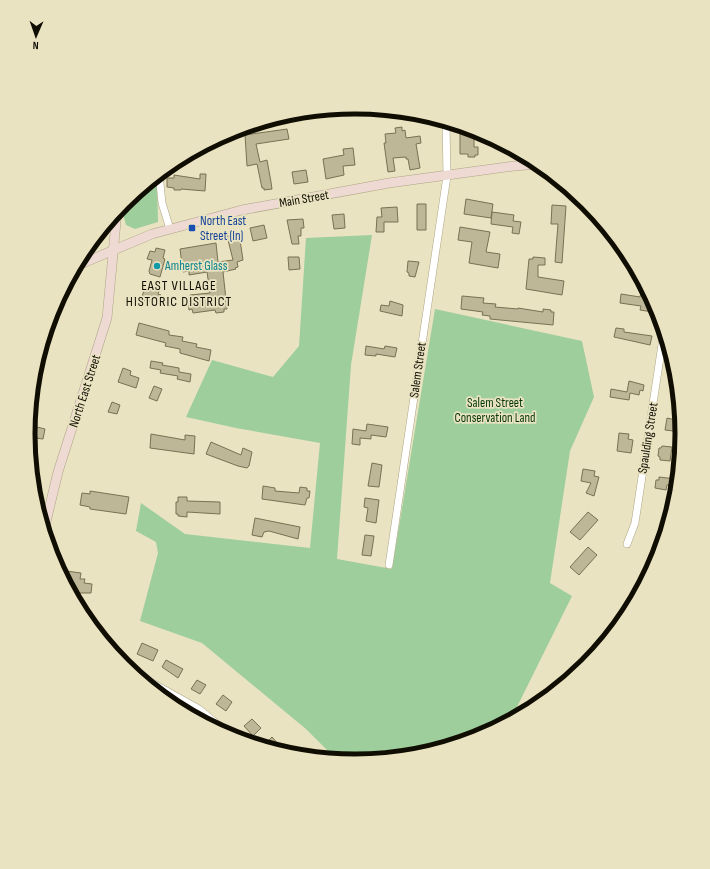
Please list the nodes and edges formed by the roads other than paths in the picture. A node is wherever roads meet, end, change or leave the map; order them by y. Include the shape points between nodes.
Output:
1 (446, 127) edge
2 (528, 165) edge
3 (447, 176) junction
4 (160, 181) edge
5 (116, 221) edge
6 (170, 229) junction
7 (115, 249) junction
8 (86, 262) edge
9 (662, 345) edge
10 (47, 519) edge
11 (627, 544) dead end
12 (389, 565) dead end
13 (159, 687) edge
14 (212, 721) edge

1 - 3 street, Salem Street
2 - 3 main road, Main Street
3 - 6 main road, Main Street via 255,208
3 - 12 street, Salem Street
4 - 6 street via 162,202
5 - 7 main road, North East Street
6 - 7 main road, Main Street
7 - 8 main road, Main Street
7 - 10 main road, North East Street via 107,318 58,472
9 - 11 street, Spaulding Street via 635,523
13 - 14 street

